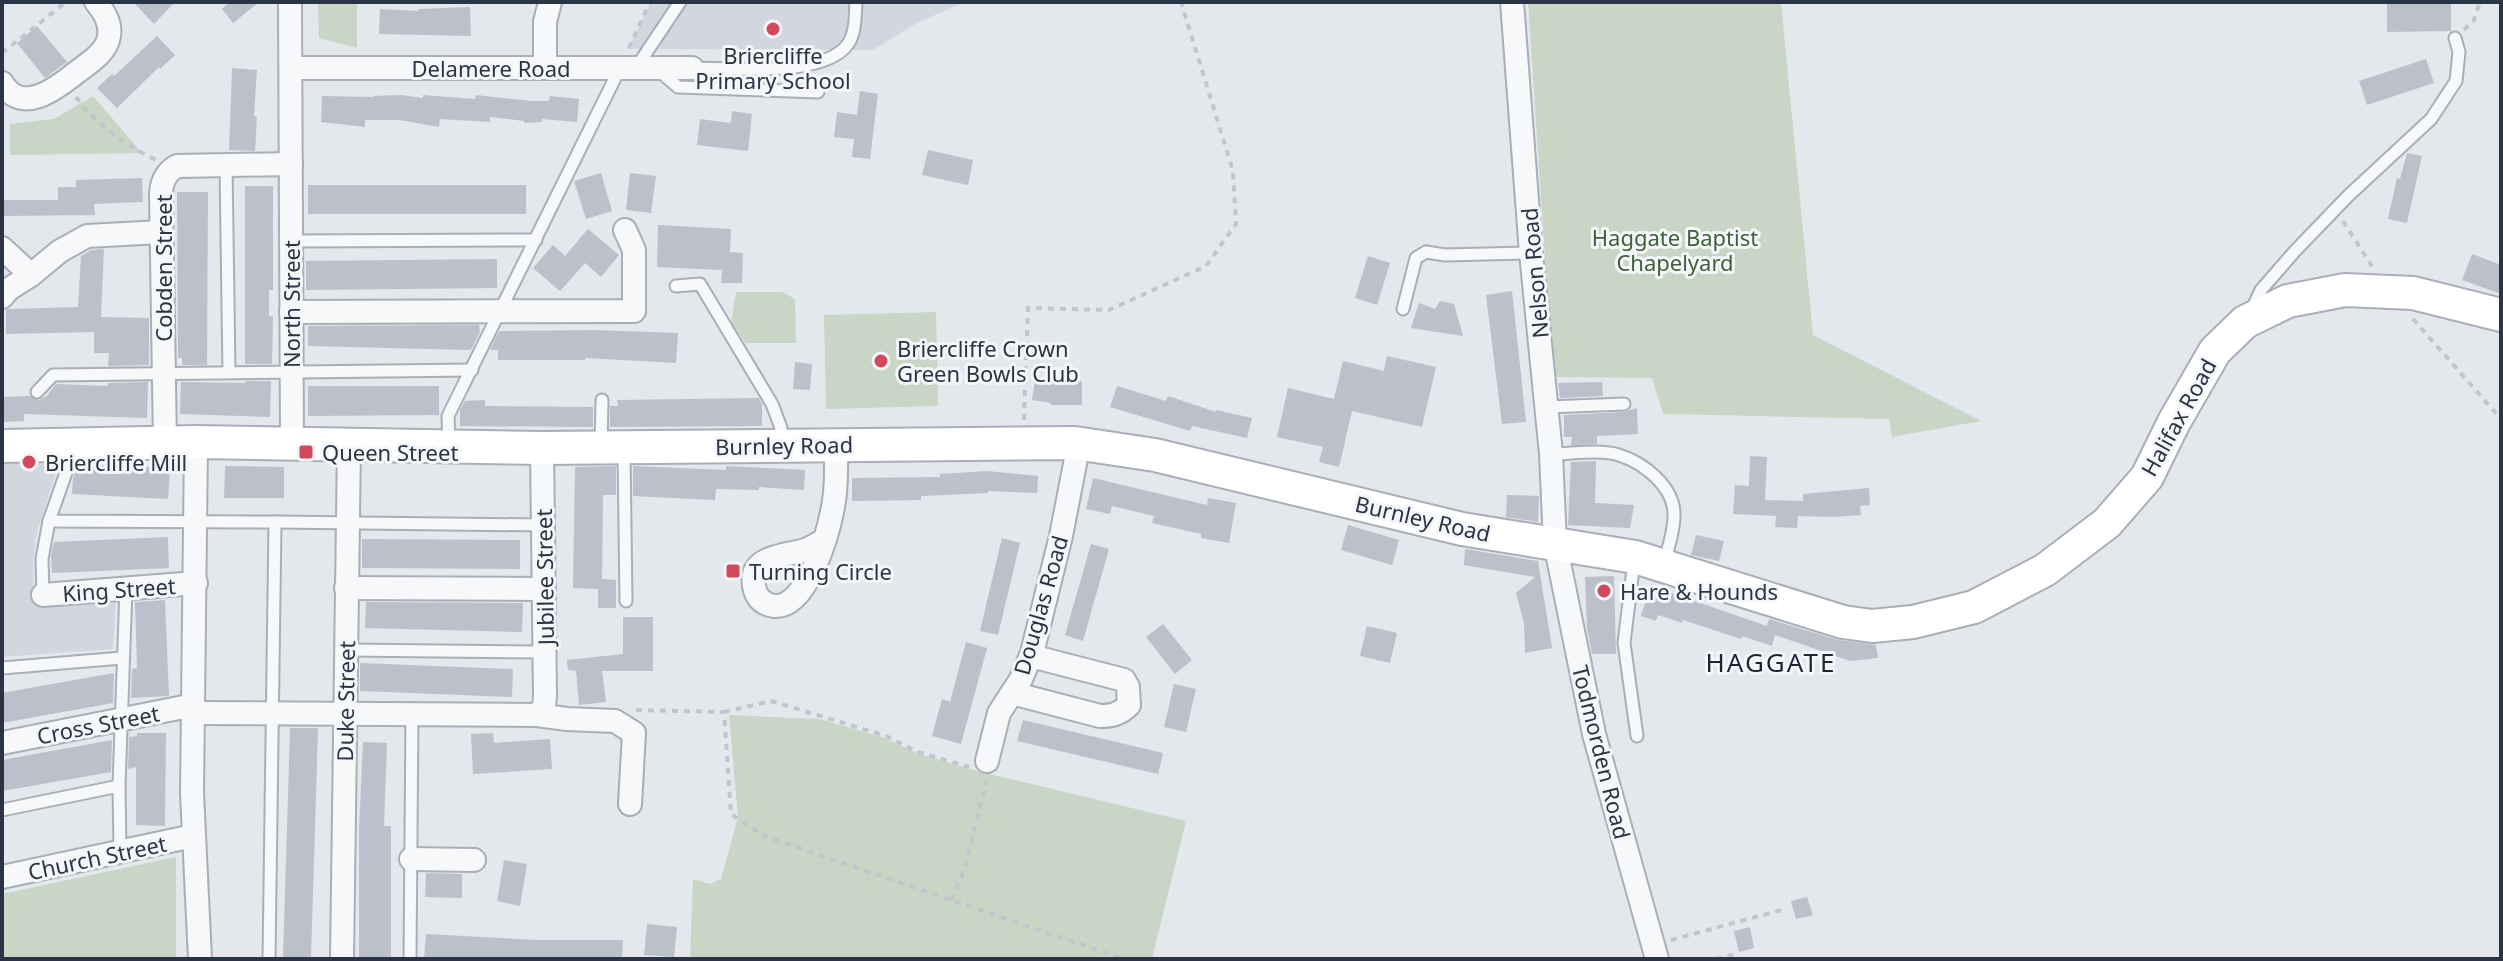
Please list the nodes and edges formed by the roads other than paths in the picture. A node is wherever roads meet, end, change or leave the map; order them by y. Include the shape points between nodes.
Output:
1 (96, 2) edge
2 (290, 2) edge
3 (550, 2) edge
4 (680, 2) edge
5 (856, 2) edge
6 (1512, 2) edge
7 (2455, 38) road end
8 (291, 68) junction
9 (545, 68) junction
10 (637, 68) junction
11 (692, 68) joint
12 (2, 83) edge
13 (818, 92) dead end
14 (291, 164) junction
15 (226, 166) junction
16 (625, 230) dead end
17 (161, 232) junction
18 (536, 240) junction
19 (291, 241) junction
20 (2, 248) edge
21 (1531, 253) junction
22 (31, 275) junction
23 (676, 286) dead end
24 (2, 297) edge
25 (1403, 309) dead end
26 (502, 311) junction
27 (291, 312) junction
28 (2501, 315) edge
29 (2245, 322) junction
30 (472, 370) junction
31 (292, 371) junction
32 (229, 372) junction
33 (164, 373) junction
34 (37, 392) dead end
35 (602, 400) dead end
36 (1624, 404) dead end
37 (1547, 407) junction
38 (181, 443) junction
39 (292, 443) junction
40 (1079, 443) junction
41 (75, 444) junction
42 (349, 444) junction
43 (836, 444) junction
44 (779, 445) junction
45 (2, 446) edge
46 (449, 446) junction
47 (612, 447) junction
48 (542, 448) junction
49 (1551, 454) junction
50 (49, 521) junction
51 (196, 521) junction
52 (347, 521) junction
53 (275, 522) junction
54 (543, 525) junction
55 (824, 540) dead end
56 (1555, 543) junction
57 (1649, 561) junction
58 (196, 583) junction
59 (126, 588) junction
60 (346, 588) junction
61 (544, 589) junction
62 (43, 595) joint
63 (626, 601) dead end
64 (346, 650) junction
65 (545, 652) junction
66 (1031, 656) junction
67 (122, 658) junction
68 (2, 668) edge
69 (1012, 693) junction
70 (194, 709) junction
71 (540, 711) junction
72 (271, 713) junction
73 (345, 713) junction
74 (412, 714) junction
75 (120, 720) junction
76 (1637, 736) dead end
77 (2, 743) edge
78 (987, 762) road end
79 (119, 786) junction
80 (630, 804) dead end
81 (2, 810) edge
82 (193, 836) junction
83 (120, 851) junction
84 (411, 859) junction
85 (474, 860) dead end
86 (2, 877) edge
87 (1655, 950) edge
88 (200, 959) edge
89 (269, 959) edge
90 (342, 959) edge
91 (410, 959) edge

1 - 12 street via 107,17 110,34 99,54 51,93 36,98 16,96
2 - 8 street, North Street
3 - 9 street
4 - 10 lane
5 - 11 lane via 849,43 820,62
6 - 21 street, Nelson Road
7 - 29 lane via 2456,81 2431,119 2335,209 2261,290
8 - 9 street, Delamere Road
8 - 14 street, North Street
9 - 10 street, Delamere Road
10 - 11 street, Delamere Road
10 - 13 lane via 678,87
10 - 18 lane
14 - 15 street, Cobden Street
14 - 19 street, North Street
15 - 17 street, Cobden Street via 177,166 167,172 161,186
15 - 32 lane
16 - 26 street via 634,250 634,311
17 - 22 street via 87,236
17 - 33 street, Cobden Street
18 - 19 lane
18 - 26 lane
19 - 27 street, North Street
20 - 22 street
21 - 25 lane via 1426,252 1416,258
21 - 37 street, Nelson Road
22 - 24 street
23 - 44 lane via 700,284 772,404 781,428
26 - 27 street
26 - 30 lane
27 - 31 street, North Street
28 - 29 street, Halifax Road via 2413,293 2345,290 2288,301
29 - 57 street, Halifax Road via 2215,351 2147,477 2107,523 2045,570 1974,607 1913,622 1843,622
30 - 31 lane
30 - 46 lane via 448,416
31 - 32 lane
31 - 39 street, North Street
32 - 33 lane
33 - 34 lane via 53,375
33 - 38 street, Cobden Street
35 - 47 lane
36 - 37 lane
37 - 49 street, Nelson Road
38 - 39 street, Burnley Road
38 - 41 street, Burnley Road
38 - 51 street
39 - 42 street, Burnley Road
40 - 43 street, Burnley Road
40 - 56 street, Burnley Road via 1155,455 1462,529
40 - 66 street, Douglas Road
41 - 45 street, Burnley Road
41 - 50 lane
42 - 46 street, Burnley Road
42 - 52 street, Duke Street
43 - 44 street, Burnley Road
43 - 55 street via 836,486
44 - 47 street, Burnley Road
46 - 48 street, Burnley Road
47 - 48 street, Burnley Road
47 - 63 lane
48 - 54 street, Jubilee Street
49 - 56 street, Nelson Road
49 - 57 lane via 1617,455 1659,480 1672,500 1673,531
50 - 51 lane
50 - 62 lane
51 - 53 lane
51 - 58 street
52 - 53 lane
52 - 54 lane
52 - 60 street, Duke Street
53 - 72 lane
54 - 61 street, Jubilee Street
56 - 57 street, Halifax Road
56 - 87 street, Todmorden Road via 1594,734
57 - 76 lane via 1624,643
58 - 59 street, King Street
58 - 70 street
59 - 62 street, King Street
59 - 67 lane
60 - 61 street
60 - 64 street, Duke Street
61 - 65 street, Jubilee Street
64 - 65 lane
64 - 73 street, Duke Street
65 - 71 street, Jubilee Street
66 - 69 street, Douglas Road
66 - 69 street via 1124,680 1129,705 1100,716
67 - 68 lane
67 - 75 lane
69 - 78 street, Douglas Road via 999,713
70 - 72 street, Cross Street
70 - 75 street, Cross Street
70 - 82 street
71 - 74 street, Cross Street
71 - 80 street, Cross Street via 567,719 615,721 634,733
72 - 73 street, Cross Street
72 - 89 lane
73 - 74 street, Cross Street
73 - 90 street, Duke Street
74 - 84 lane
75 - 77 street, Cross Street
75 - 79 lane
79 - 81 lane
79 - 83 lane
82 - 83 street, Church Street
82 - 88 street
83 - 86 street, Church Street
84 - 85 street
84 - 91 lane

